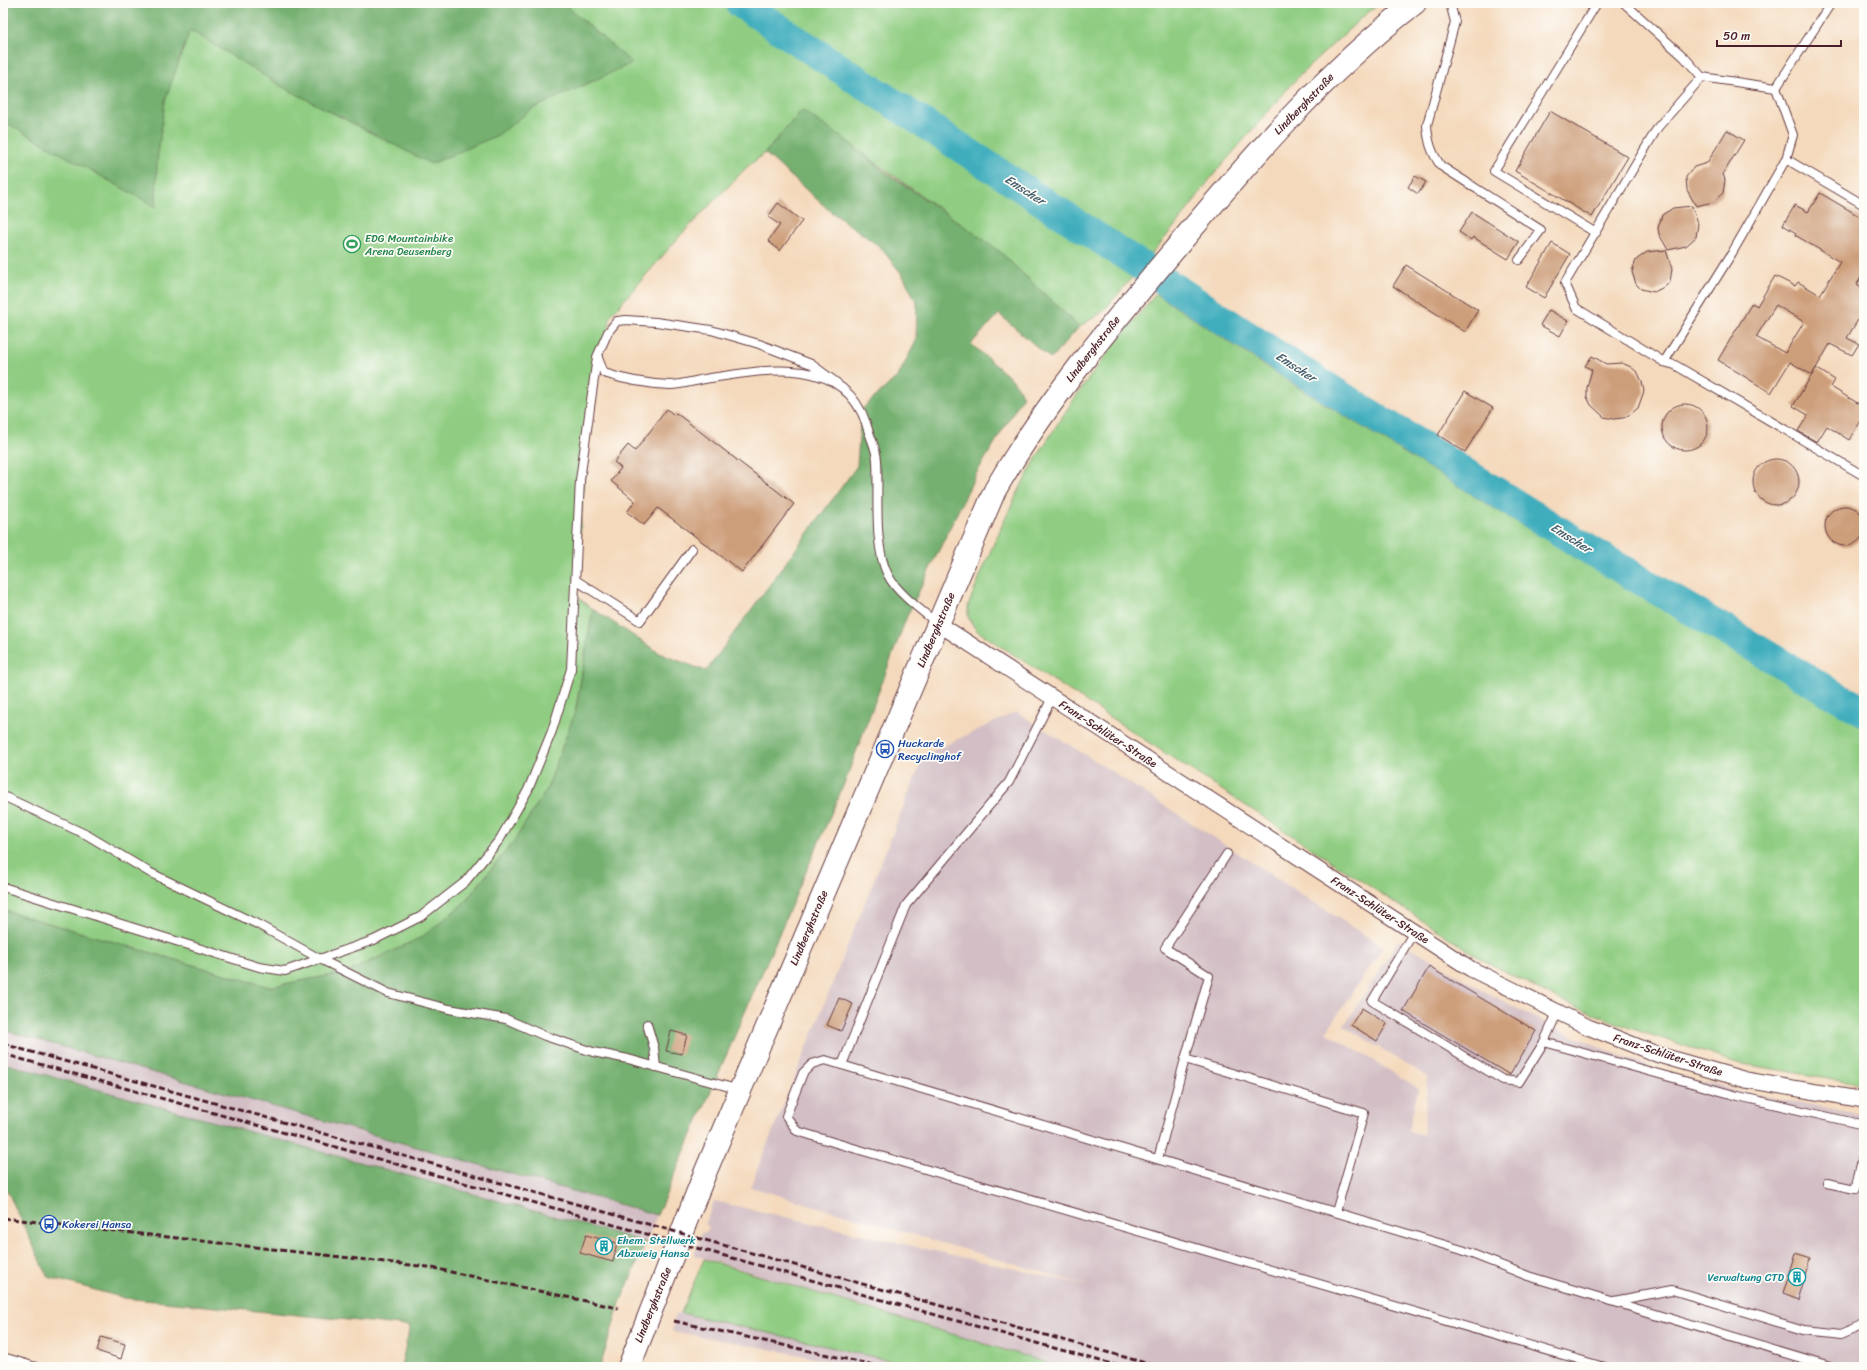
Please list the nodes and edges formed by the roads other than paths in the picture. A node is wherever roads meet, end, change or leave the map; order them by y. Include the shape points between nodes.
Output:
1 (1415, 3) edge
2 (1450, 3) edge
3 (1597, 3) edge
4 (1624, 3) edge
5 (1831, 3) edge
6 (1702, 77) junction
7 (1776, 88) junction
8 (1786, 159) junction
9 (1864, 205) edge
10 (1596, 233) junction
11 (1520, 260) dead end
12 (597, 357) junction
13 (1664, 362) junction
14 (837, 383) junction
15 (1864, 476) edge
16 (692, 549) dead end
17 (577, 581) junction
18 (939, 624) junction
19 (1052, 698) junction
20 (3, 796) edge
21 (1227, 854) dead end
22 (3, 887) edge
23 (1414, 932) junction
24 (320, 959) junction
25 (1557, 1013) junction
26 (647, 1024) dead end
27 (1544, 1042) junction
28 (1185, 1059) junction
29 (842, 1065) junction
30 (656, 1067) junction
31 (740, 1090) junction
32 (1864, 1100) edge
33 (1864, 1125) edge
34 (1864, 1152) edge
35 (1158, 1159) junction
36 (1827, 1183) dead end
37 (1336, 1212) junction
38 (1612, 1301) junction
39 (1864, 1324) edge
40 (3, 1357) edge
41 (36, 1367) edge
42 (629, 1367) edge
43 (1604, 1367) edge
44 (1831, 1367) edge

1 - 18 main road, Lindberghstraße via 1366,43 1313,92 1196,224 1092,349 1021,446 995,490
2 - 11 lane via 1456,22 1427,125 1428,140 1432,154 1440,166 1540,230
3 - 10 lane via 1494,171
4 - 6 lane via 1684,57
5 - 7 lane
6 - 7 lane
6 - 10 lane via 1658,127
7 - 8 lane via 1793,135
8 - 9 lane
8 - 13 lane via 1732,253
10 - 13 lane via 1565,283 1576,308
12 - 14 lane via 604,373 626,380 670,385 757,371 806,371
12 - 14 lane via 616,321 656,322 711,330 759,344 812,364
12 - 17 lane via 580,480
13 - 15 lane via 1676,365
14 - 18 lane via 854,398 861,410 877,458 879,533 888,575 913,603
16 - 17 lane via 640,621
17 - 24 lane via 571,669 552,731 528,790 500,839 465,882 420,916 374,940
18 - 19 street, Franz-Schlüter-Straße
18 - 31 main road, Lindberghstraße
19 - 23 street, Franz-Schlüter-Straße
19 - 29 lane via 1009,782 906,906
20 - 24 lane via 87,835 149,872 259,925
21 - 28 lane via 1165,948 1209,976
22 - 24 lane via 259,967 285,971
23 - 25 street, Franz-Schlüter-Straße via 1471,969
23 - 27 lane via 1372,1001 1503,1080 1519,1082
24 - 30 lane via 388,992 449,1009 506,1019 579,1048
25 - 27 lane
25 - 32 street, Franz-Schlüter-Straße via 1659,1055 1746,1080
26 - 30 lane
27 - 33 lane via 1731,1094
28 - 35 lane
28 - 37 lane via 1364,1114
29 - 35 lane
29 - 43 lane via 825,1060 812,1064 803,1073 786,1116 797,1130
30 - 31 lane
31 - 42 main road, Lindberghstraße
34 - 36 lane via 1855,1189
35 - 37 lane
37 - 38 lane via 1462,1250 1528,1276
38 - 39 lane via 1672,1290 1805,1330 1840,1334
38 - 44 lane
40 - 41 lane

